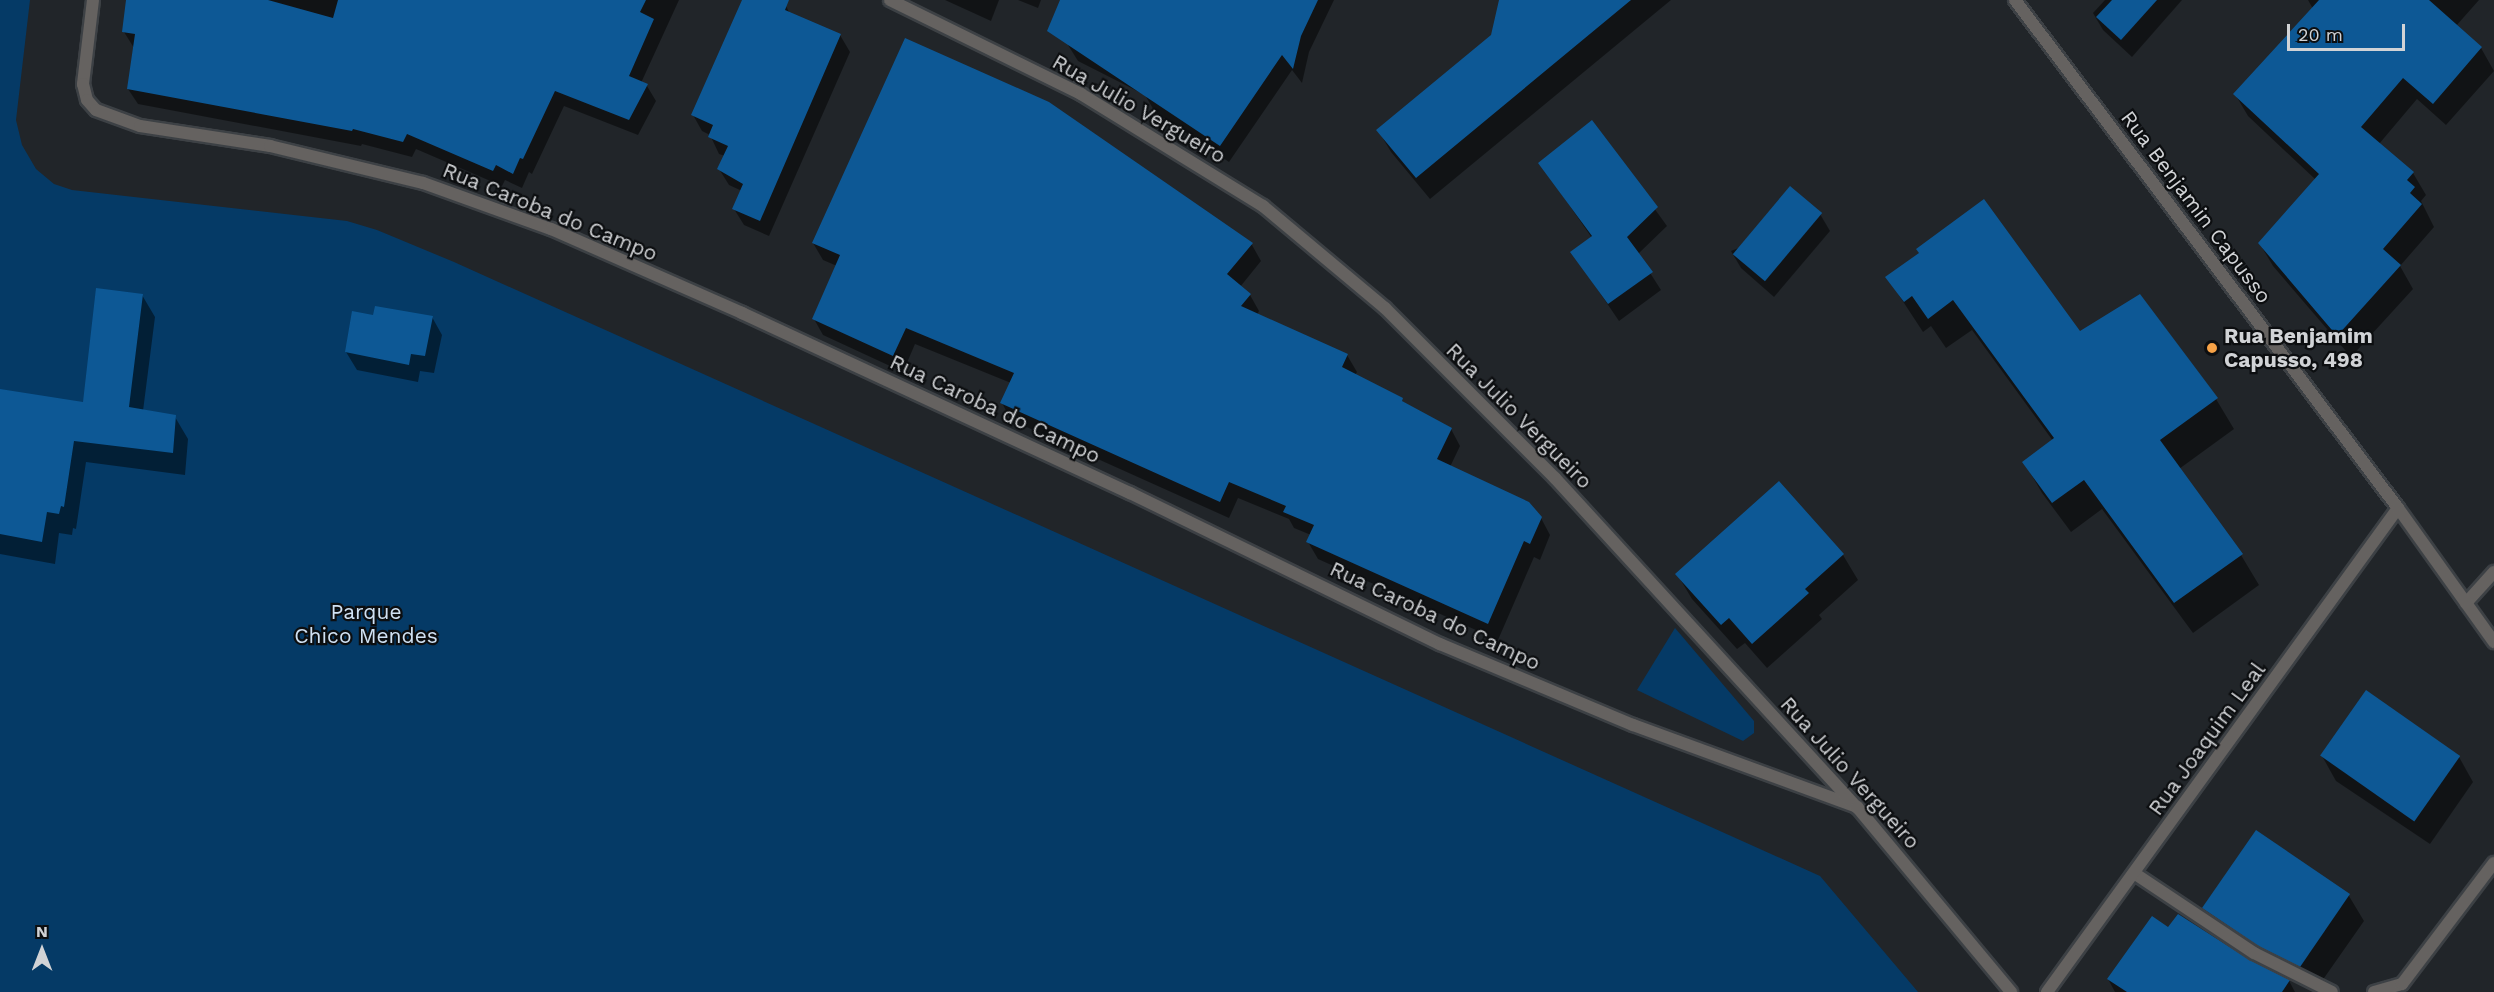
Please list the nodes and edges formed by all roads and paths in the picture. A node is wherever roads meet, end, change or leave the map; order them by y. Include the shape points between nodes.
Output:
1 (93, 0) edge
2 (890, 0) edge
3 (2014, 0) edge
4 (2398, 508) junction
5 (2494, 572) edge
6 (2466, 603) junction
7 (2494, 642) edge
8 (1857, 807) junction
9 (2494, 863) edge
10 (2134, 873) junction
11 (2011, 992) edge
12 (2047, 992) edge
13 (2332, 992) edge
14 (2374, 992) edge

1 - 8 street, Rua Caroba do Campo via 83,84 87,100 96,110 140,126 270,146 423,183 551,229 1130,493 1440,644 1633,725
2 - 8 street, Rua Julio Vergueiro via 1081,94 1263,206 1385,308 1555,478
3 - 4 street, Rua Benjamin Capusso
4 - 6 street, Rua Benjamin Capusso
4 - 10 street, Rua Joaquim Leal
5 - 6 street
6 - 7 street, Rua Benjamin Capusso
8 - 11 street, Rua Julio Vergueiro
9 - 14 street via 2402,984
10 - 12 street, Rua Joaquim Leal
10 - 13 street via 2254,952

